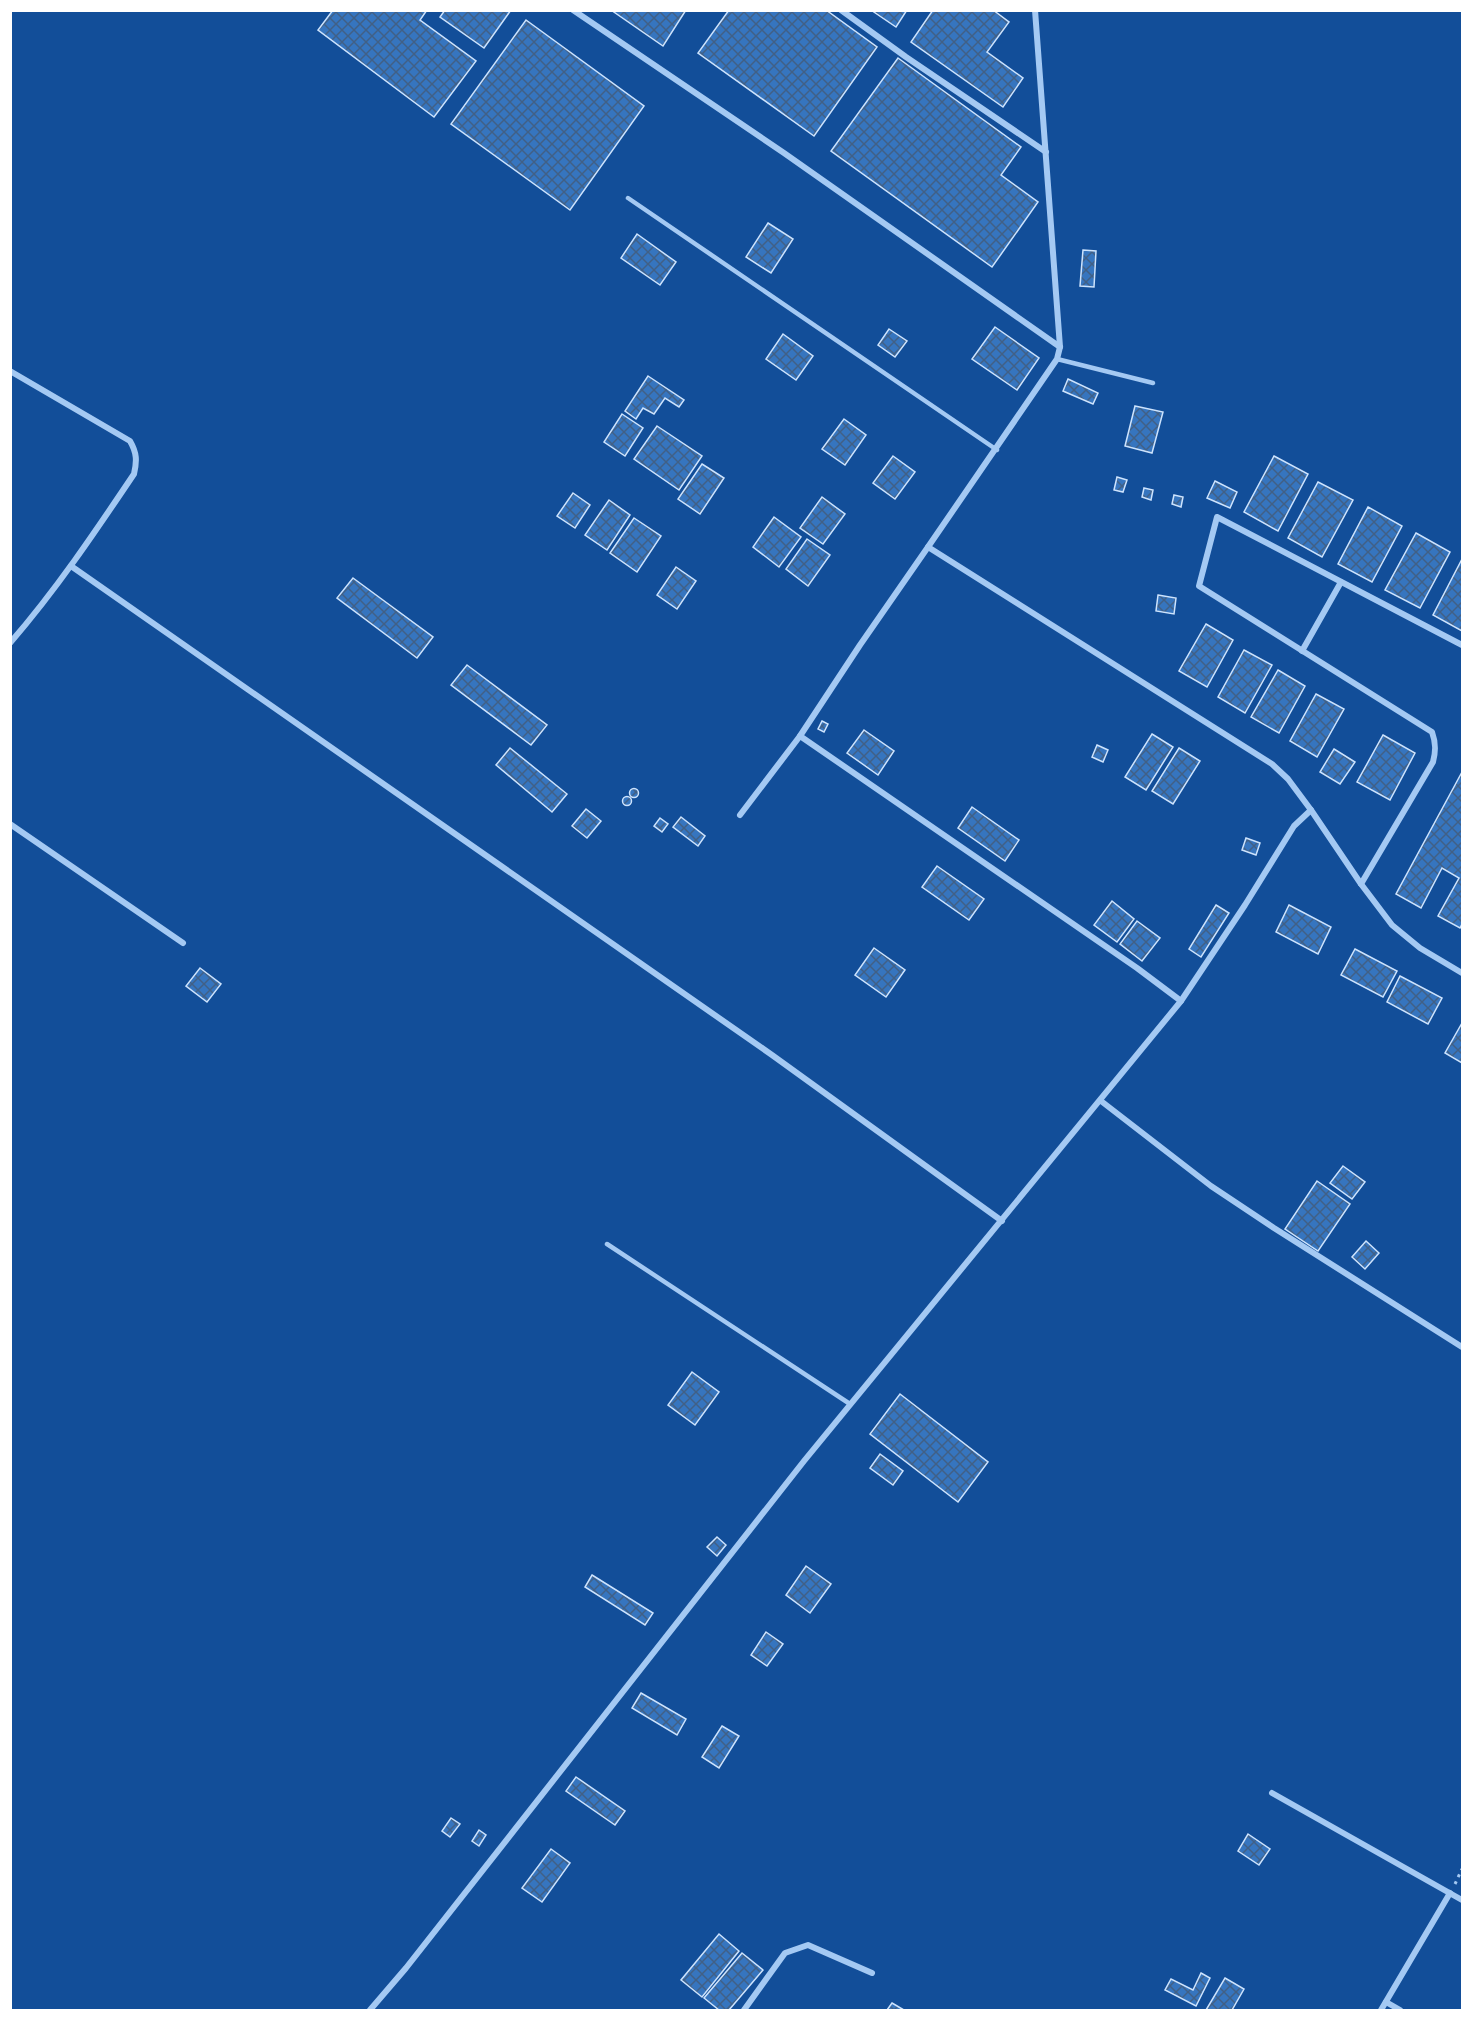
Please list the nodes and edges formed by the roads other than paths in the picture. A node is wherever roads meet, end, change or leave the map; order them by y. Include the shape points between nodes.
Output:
1 (573, 10) edge
2 (841, 10) edge
3 (1035, 10) edge
4 (1046, 152) junction
5 (628, 198) dead end
6 (1060, 347) junction
7 (1058, 359) junction
8 (10, 371) edge
9 (1153, 383) dead end
10 (997, 450) junction
11 (928, 547) junction
12 (71, 566) junction
13 (1341, 582) junction
14 (10, 643) edge
15 (1462, 645) edge
16 (1302, 651) junction
17 (801, 736) junction
18 (1311, 810) junction
19 (740, 815) dead end
20 (10, 824) edge
21 (1361, 884) junction
22 (183, 943) dead end
23 (1462, 973) edge
24 (1181, 1001) junction
25 (1101, 1101) junction
26 (1002, 1221) junction
27 (607, 1244) dead end
28 (1462, 1347) edge
29 (850, 1404) junction
30 (1272, 1793) dead end
31 (1450, 1893) junction
32 (1462, 1900) edge
33 (872, 1973) dead end
34 (1386, 2002) junction
35 (370, 2010) edge
36 (744, 2010) edge
37 (1382, 2010) edge
38 (1400, 2010) edge

1 - 6 street
2 - 4 street
3 - 4 street
4 - 6 street
5 - 10 lane
6 - 7 street
7 - 9 lane
7 - 10 street
8 - 12 street via 130,441 136,451 134,474
10 - 11 street
11 - 17 street
11 - 18 street via 1272,764
12 - 14 street
12 - 26 street via 753,1041
13 - 15 street
13 - 16 street
13 - 16 street via 1217,517 1199,586
16 - 21 street via 1432,732 1436,742 1433,762
17 - 19 street
17 - 24 street
18 - 21 street
18 - 24 street via 1294,826
20 - 22 street
21 - 23 street via 1392,925 1420,948
24 - 25 street
25 - 26 street
25 - 28 street via 1211,1186
26 - 29 street
27 - 29 lane
29 - 35 street
30 - 31 street
31 - 32 street
31 - 34 street
33 - 36 street via 808,1945 786,1953
34 - 37 street
34 - 38 street

